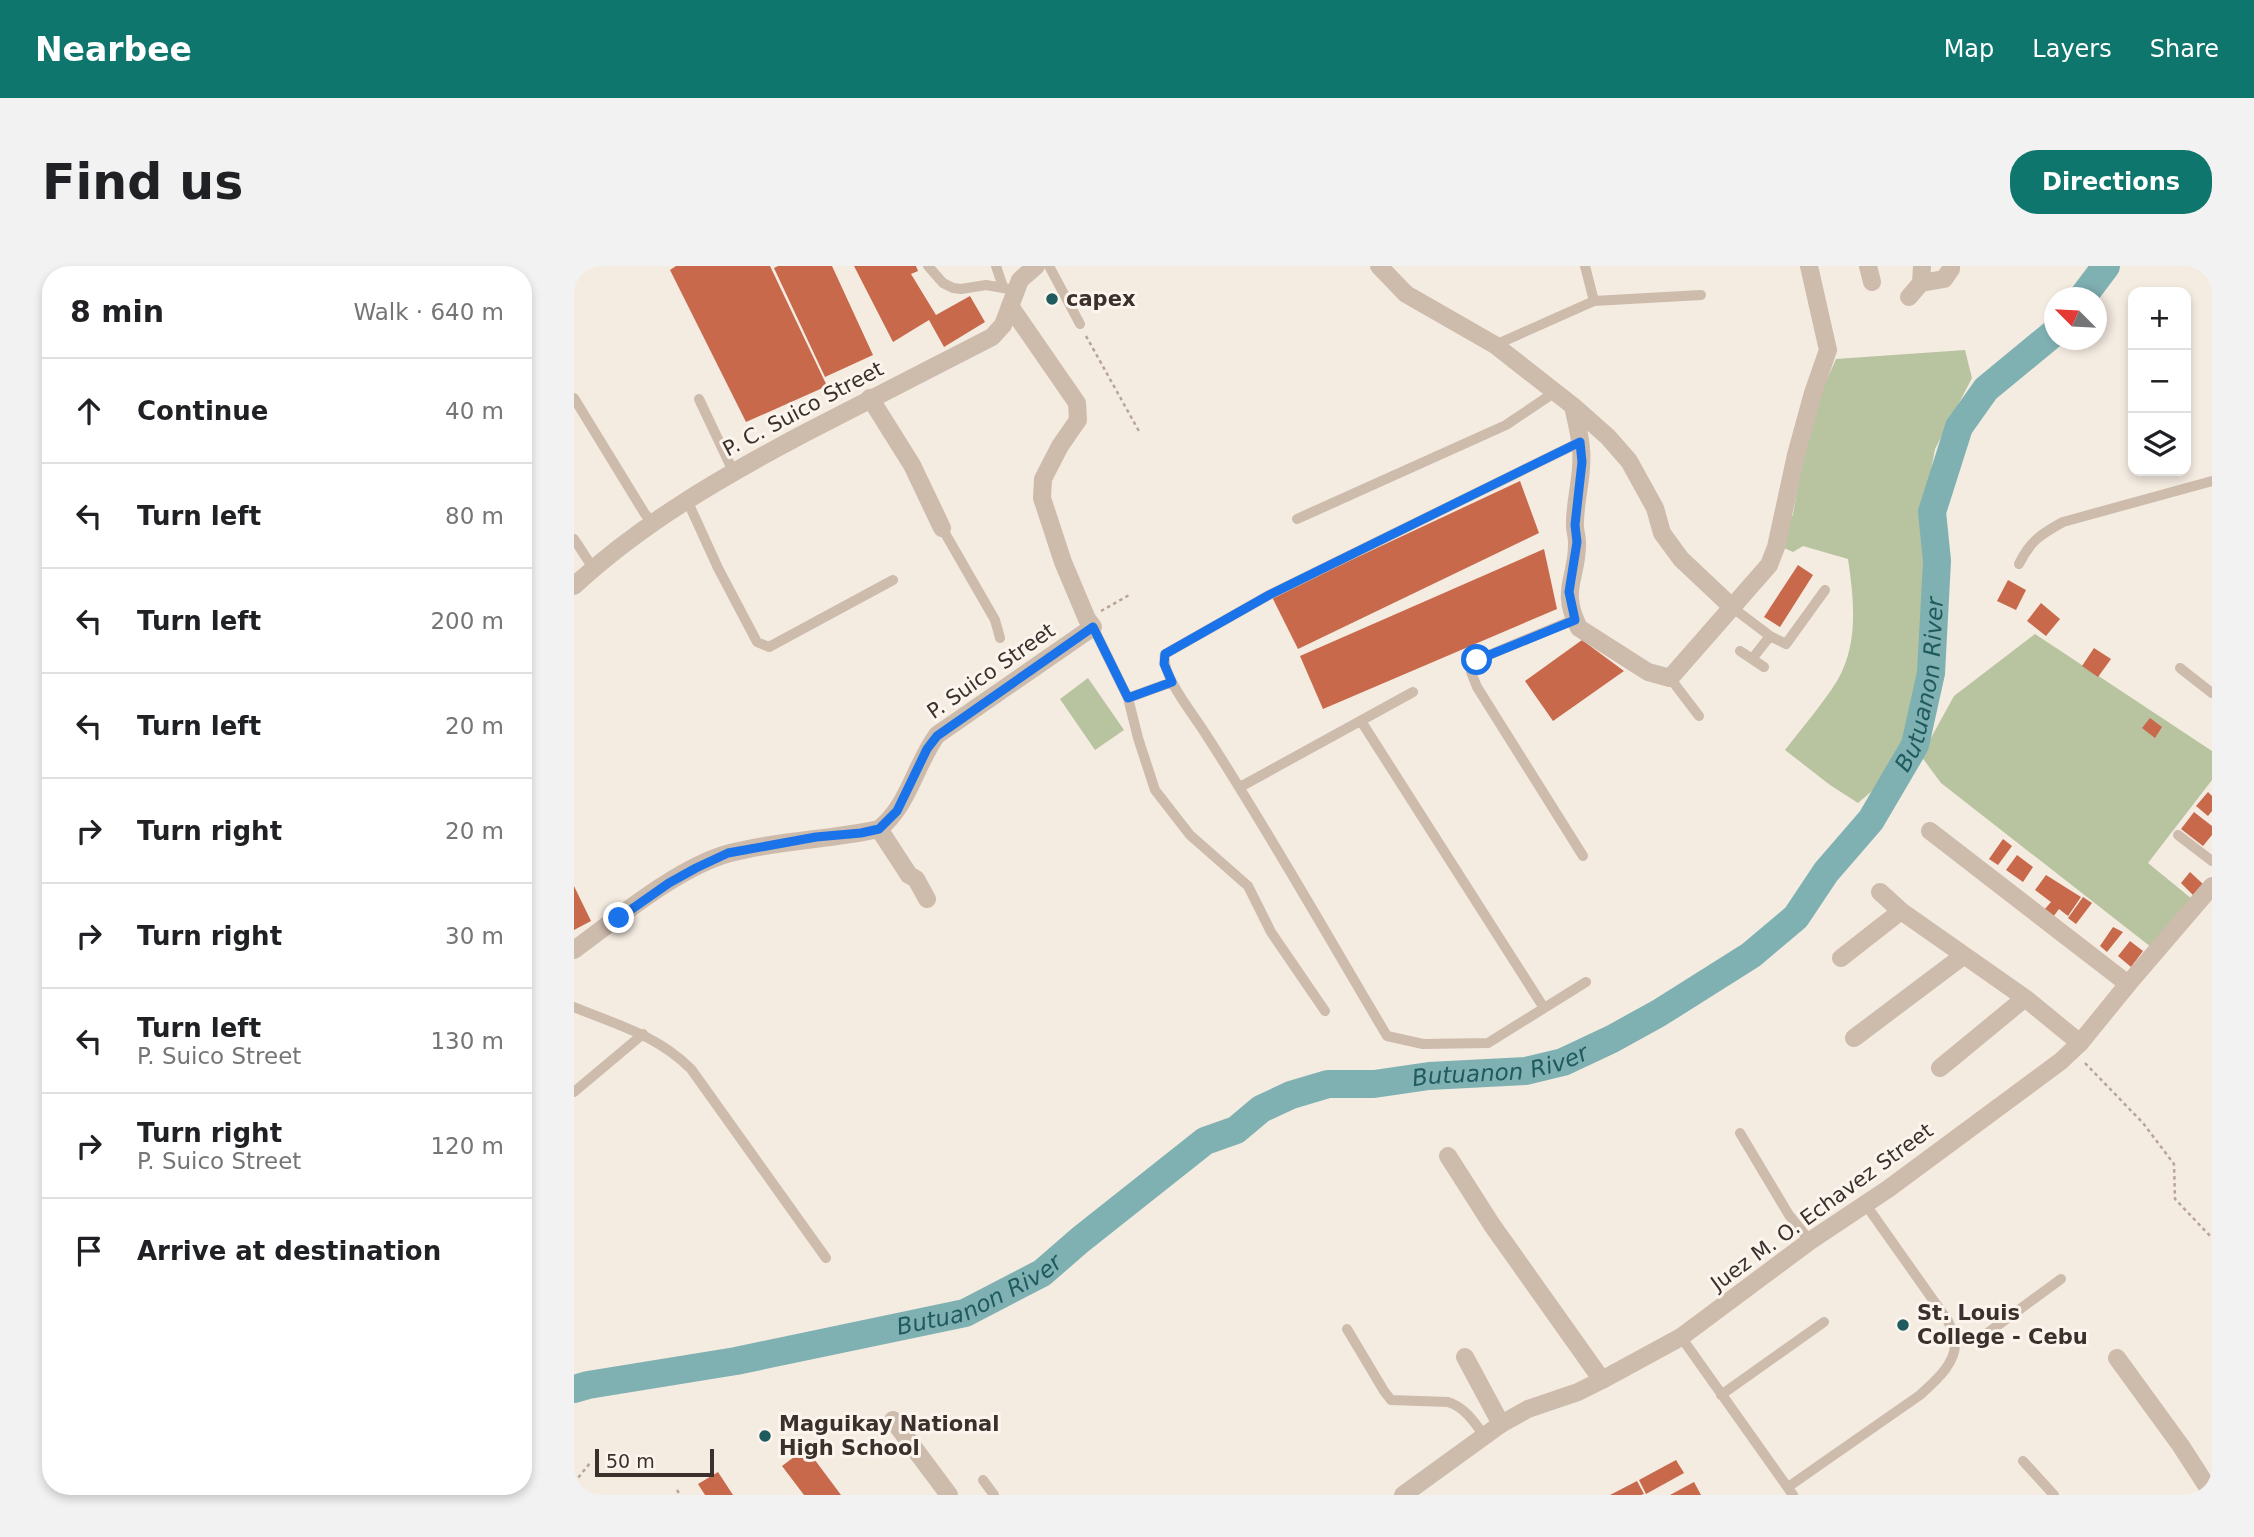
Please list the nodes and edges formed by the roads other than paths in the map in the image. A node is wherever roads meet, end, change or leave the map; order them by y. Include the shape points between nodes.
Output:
1 (928, 266) edge
2 (996, 266) edge
3 (1036, 266) edge
4 (1049, 266) edge
5 (1379, 266) edge
6 (1585, 266) edge
7 (1809, 266) edge
8 (1951, 266) edge
9 (1921, 274) edge
10 (1010, 294) junction
11 (1701, 295) dead end
12 (1909, 297) dead end
13 (1594, 301) junction
14 (1080, 324) road end
15 (1495, 345) junction
16 (1555, 392) junction
17 (574, 398) edge
18 (870, 398) junction
19 (699, 400) dead end
20 (1573, 406) junction
21 (1580, 442) junction
22 (733, 471) junction
23 (2212, 481) edge
24 (687, 500) junction
25 (1297, 519) dead end
26 (653, 522) junction
27 (942, 527) joint
28 (574, 539) edge
29 (2019, 564) dead end
30 (593, 568) junction
31 (893, 580) dead end
32 (574, 586) edge
33 (1825, 590) dead end
34 (1733, 608) junction
35 (1575, 620) junction
36 (1090, 623) junction
37 (1769, 636) junction
38 (1000, 638) dead end
39 (1741, 650) dead end
40 (1752, 659) junction
41 (1764, 667) dead end
42 (2180, 668) dead end
43 (1670, 678) junction
44 (1172, 682) junction
45 (1413, 692) dead end
46 (2212, 693) edge
47 (1128, 698) junction
48 (1699, 716) dead end
49 (1361, 721) junction
50 (1240, 787) junction
51 (879, 829) junction
52 (1930, 831) dead end
53 (2178, 835) dead end
54 (1583, 856) dead end
55 (2212, 861) edge
56 (2212, 886) edge
57 (1880, 892) dead end
58 (927, 899) dead end
59 (1901, 911) junction
60 (574, 950) edge
61 (1963, 956) junction
62 (1841, 958) dead end
63 (1586, 982) dead end
64 (2127, 984) junction
65 (2025, 998) junction
66 (574, 1007) edge
67 (1544, 1008) junction
68 (1325, 1011) dead end
69 (643, 1034) junction
70 (1854, 1038) dead end
71 (2076, 1047) junction
72 (1940, 1068) dead end
73 (574, 1092) edge
74 (1740, 1133) dead end
75 (1448, 1156) dead end
76 (1866, 1205) junction
77 (1810, 1241) junction
78 (826, 1258) dead end
79 (2061, 1279) dead end
80 (1824, 1322) dead end
81 (1347, 1329) dead end
82 (1681, 1337) junction
83 (1955, 1342) junction
84 (1465, 1357) dead end
85 (2117, 1358) dead end
86 (1602, 1380) junction
87 (1721, 1395) junction
88 (893, 1420) dead end
89 (1501, 1424) junction
90 (1485, 1437) junction
91 (2023, 1461) dead end
92 (983, 1480) dead end
93 (1790, 1491) edge
94 (2212, 1494) edge
95 (948, 1495) edge
96 (993, 1495) edge
97 (1403, 1495) edge
98 (2054, 1495) edge

1 - 10 lane via 953,288 986,285
2 - 10 lane
3 - 10 street, P. C. Suico Street
4 - 14 lane
5 - 15 street via 1406,294
6 - 13 lane
7 - 34 street via 1828,351 1796,455 1776,547 1769,565
8 - 9 street via 1944,279
9 - 12 street
10 - 18 street, P. C. Suico Street via 1003,325 992,337
10 - 36 street via 1079,410 1078,420 1043,479 1042,498
11 - 13 lane
13 - 15 lane
15 - 16 street
16 - 20 street
16 - 25 lane via 1506,425
17 - 26 lane
18 - 22 street, P. C. Suico Street
18 - 27 street via 912,465
19 - 22 lane
20 - 21 street
20 - 34 street via 1629,461 1662,533 1681,559
21 - 35 street via 1577,542 1569,592
21 - 44 lane via 1269,595 1165,654
22 - 24 street, P. C. Suico Street
23 - 29 lane via 2063,522 2042,533
24 - 26 street, P. C. Suico Street
24 - 31 lane via 757,642 769,647
26 - 30 street, P. C. Suico Street
27 - 38 lane via 995,620
28 - 30 lane
30 - 32 street, P. C. Suico Street
33 - 37 lane via 1786,644
34 - 37 lane
34 - 43 street
35 - 43 street via 1579,628 1648,672
35 - 54 lane via 1477,660 1471,672
36 - 47 lane
36 - 51 street, P. Suico Street via 937,736 897,811
37 - 40 lane
39 - 40 lane
40 - 41 lane
42 - 46 lane
43 - 48 lane
44 - 47 lane
44 - 50 lane
45 - 49 lane
47 - 68 lane via 1155,790 1190,835 1248,886 1272,932
49 - 50 lane
49 - 67 lane
50 - 67 lane via 1387,1036 1423,1044 1488,1043
51 - 58 street
51 - 60 street via 728,853 669,883
52 - 64 street
53 - 55 lane
56 - 64 street, Juez M. O. Echavez Street
57 - 59 street
59 - 61 street
59 - 62 street
61 - 65 street
61 - 70 street
63 - 67 lane
64 - 71 street, Juez M. O. Echavez Street
65 - 71 street
65 - 72 street
66 - 69 lane
69 - 73 lane
69 - 78 lane via 691,1069
71 - 76 street, Juez M. O. Echavez Street
74 - 77 lane
75 - 86 street
76 - 77 street, Juez M. O. Echavez Street
76 - 83 lane via 1948,1321
77 - 82 street, Juez M. O. Echavez Street
79 - 83 lane via 1982,1337
80 - 87 lane
81 - 90 lane via 1391,1400 1457,1405
82 - 86 street, Juez M. O. Echavez Street
82 - 87 lane
83 - 93 lane via 1954,1354 1939,1377 1920,1395
84 - 89 street
85 - 94 street
86 - 89 street, Juez M. O. Echavez Street
87 - 93 lane
88 - 95 street
89 - 90 street, Juez M. O. Echavez Street
90 - 97 street, Juez M. O. Echavez Street
91 - 98 lane
92 - 96 lane

